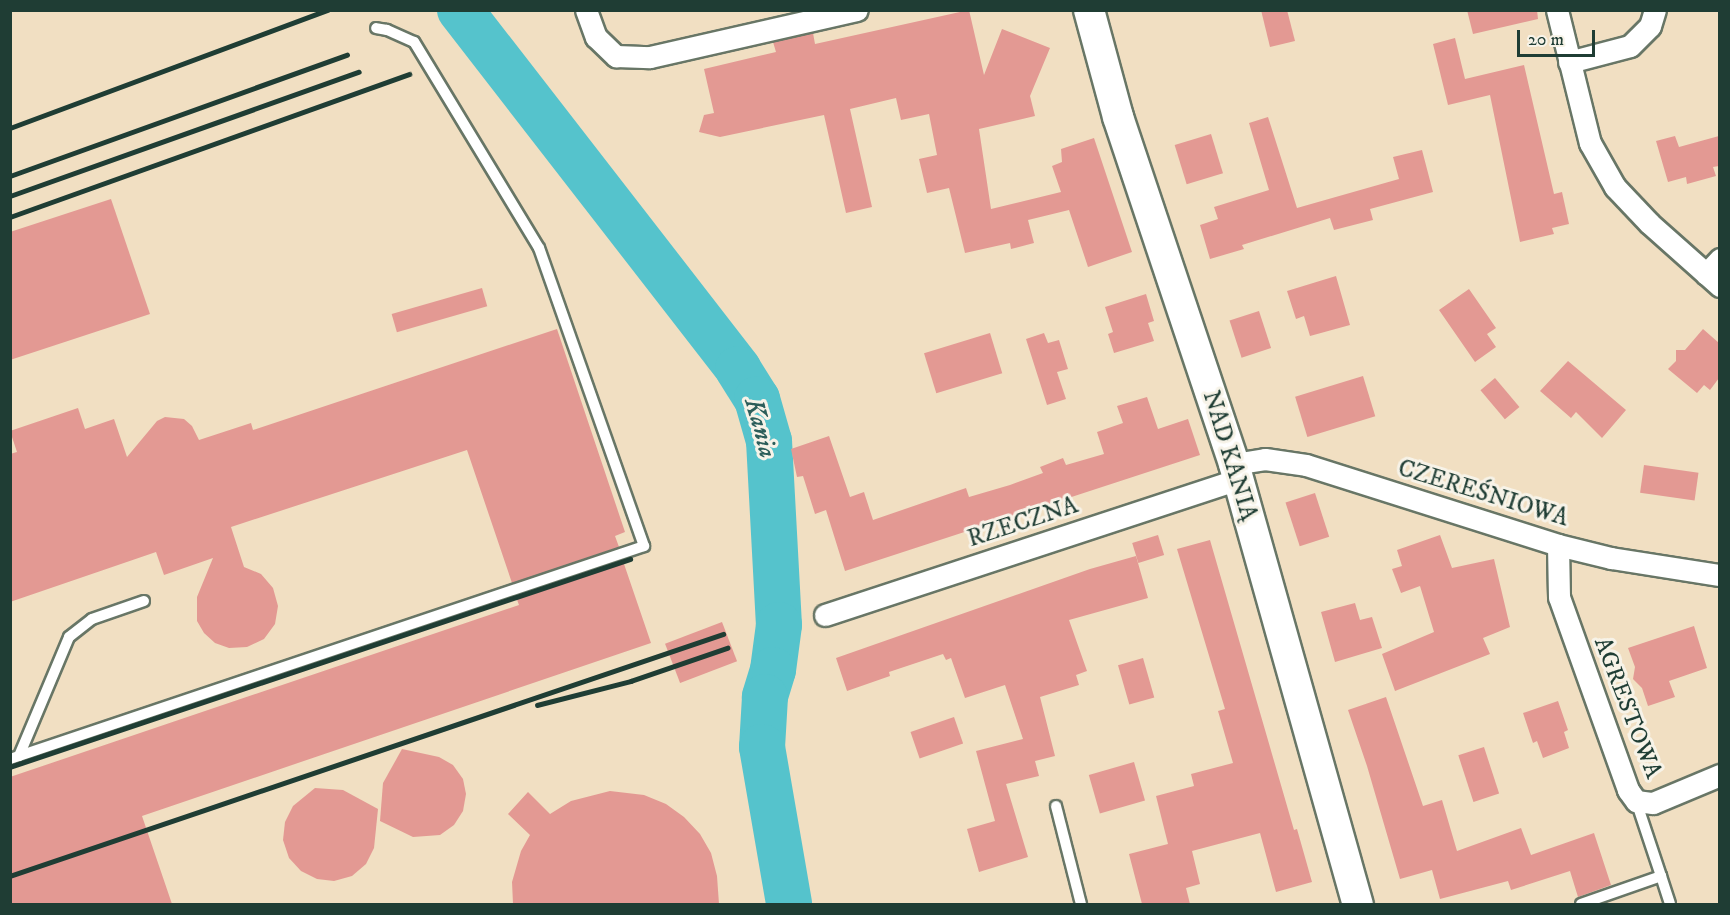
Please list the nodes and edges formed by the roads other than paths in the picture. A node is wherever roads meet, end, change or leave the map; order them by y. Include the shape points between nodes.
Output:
1 (586, 10) edge
2 (857, 10) edge
3 (1089, 10) edge
4 (1557, 10) edge
5 (1655, 10) edge
6 (375, 28) dead end
7 (1569, 62) junction
8 (1715, 273) edge
9 (1236, 472) junction
10 (1558, 545) junction
11 (1719, 575) edge
12 (144, 601) dead end
13 (825, 615) dead end
14 (15, 758) edge
15 (1719, 775) edge
16 (1636, 801) junction
17 (1056, 806) dead end
18 (1661, 876) junction
19 (1081, 904) edge
20 (1358, 904) edge
21 (1581, 904) edge
22 (1670, 904) edge

1 - 2 street via 596,37 616,56 650,57
3 - 9 street, NAD KANIĄ via 1118,117
4 - 7 street
5 - 7 street via 1650,26 1630,46
6 - 14 lane via 414,42 539,248 644,546
7 - 8 street via 1590,143 1615,187 1649,224
9 - 10 street, CZEREŚNIOWA via 1265,459 1306,465
9 - 13 street, RZECZNA
9 - 20 street, NAD KANIĄ
10 - 11 street, CZEREŚNIOWA via 1611,558
10 - 16 street, AGRESTOWA via 1558,597 1628,790
12 - 14 lane via 92,619 69,637
15 - 16 street, AGRESTOWA via 1653,803
16 - 18 lane
17 - 19 lane
18 - 21 lane
18 - 22 lane

